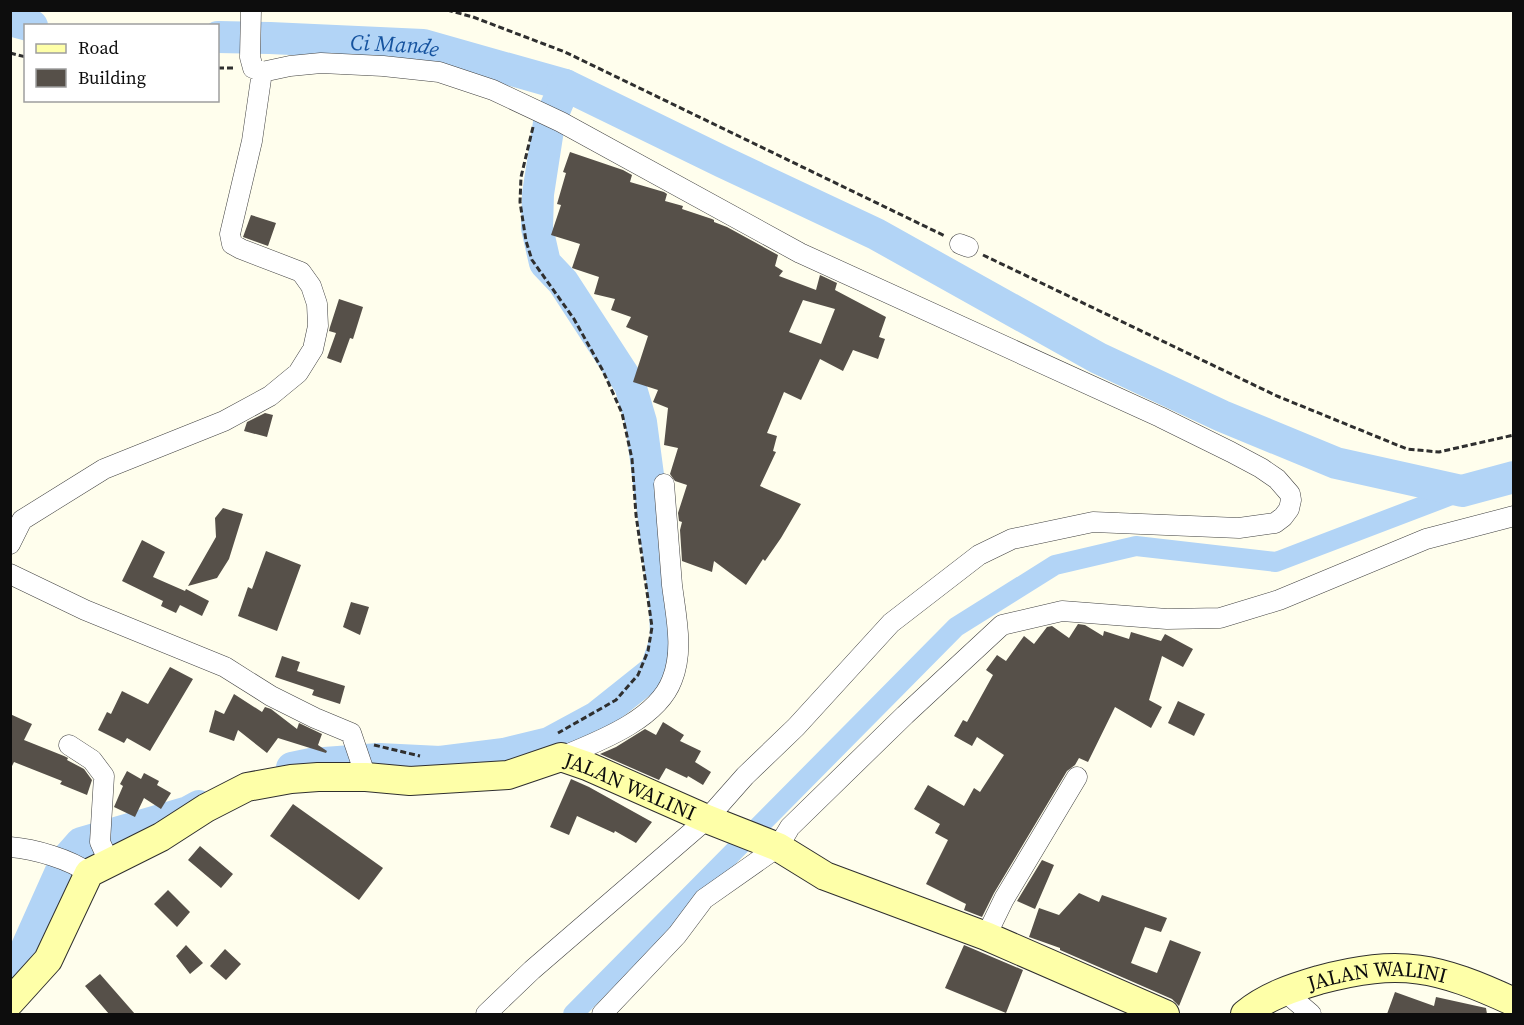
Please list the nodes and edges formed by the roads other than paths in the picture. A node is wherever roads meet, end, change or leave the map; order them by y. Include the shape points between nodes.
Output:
1 (251, 10) edge
2 (256, 64) junction
3 (664, 484) dead end
4 (1514, 516) edge
5 (10, 544) edge
6 (10, 574) edge
7 (69, 745) dead end
8 (556, 747) junction
9 (365, 773) junction
10 (1077, 777) dead end
11 (712, 821) junction
12 (775, 846) junction
13 (10, 847) edge
14 (89, 854) junction
15 (986, 936) junction
16 (1284, 991) junction
17 (10, 1002) edge
18 (1514, 1002) edge
19 (486, 1014) edge
20 (602, 1014) edge
21 (1165, 1014) edge
22 (1245, 1014) edge
23 (1311, 1014) edge

1 - 2 street
2 - 5 street via 252,141 230,234 232,244 301,272 317,304 313,349 298,373 270,396 224,421 104,469 22,520
2 - 11 street via 321,63 439,72 492,90 800,253 1231,452 1277,479 1290,494 1289,509 1275,524 1239,528 1093,522 1012,539 979,555 891,623 746,776
3 - 8 street via 679,649 672,681 641,717 599,741
4 - 12 street via 1426,539 1280,600 1220,618 1167,619 1062,611 1002,625 905,715
6 - 9 street via 85,610 225,667 353,739
7 - 14 street via 92,760 104,776
8 - 9 street, JALAN WALINI via 508,775 410,781
8 - 11 street, JALAN WALINI via 587,766
9 - 14 street, JALAN WALINI via 247,787 120,859
10 - 15 street
11 - 12 street, JALAN WALINI
11 - 19 street via 532,970
12 - 15 street, JALAN WALINI via 825,876
12 - 20 street via 704,899 677,935
13 - 14 street
14 - 17 street via 48,960
15 - 21 street, JALAN WALINI
16 - 18 street, JALAN WALINI via 1342,974 1398,967 1459,979
16 - 22 street, JALAN WALINI
16 - 23 street

